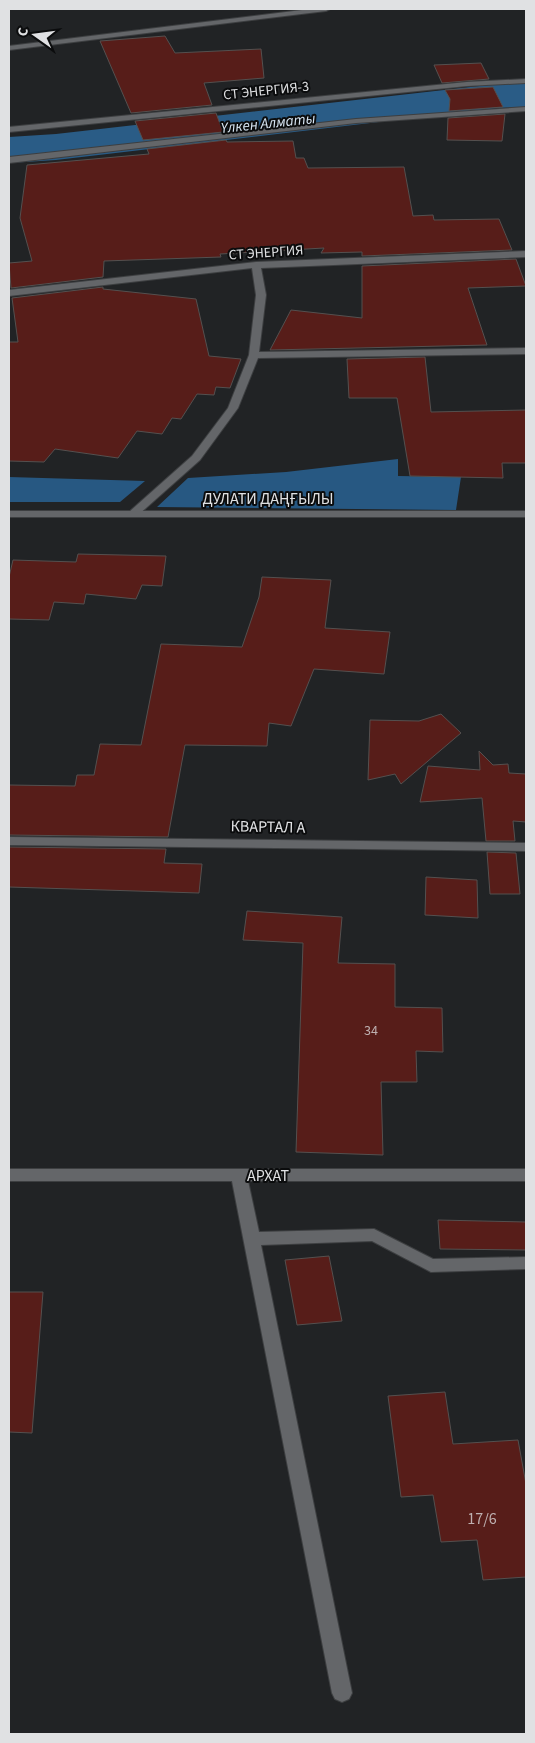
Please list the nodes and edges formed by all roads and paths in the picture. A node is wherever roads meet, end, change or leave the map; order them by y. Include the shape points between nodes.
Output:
1 (326, 9) edge
2 (9, 48) edge
3 (526, 81) edge
4 (526, 109) edge
5 (9, 130) edge
6 (9, 160) edge
7 (526, 254) edge
8 (256, 265) junction
9 (9, 293) edge
10 (526, 351) edge
11 (254, 355) junction
12 (9, 514) edge
13 (133, 514) junction
14 (526, 514) edge
15 (9, 841) edge
16 (526, 847) edge
17 (9, 1175) edge
18 (239, 1175) junction
19 (526, 1175) edge
20 (251, 1239) junction
21 (526, 1262) edge
22 (342, 1693) dead end

1 - 2 street
3 - 5 street, СТ ЭНЕРГИЯ-3 via 467,84
4 - 6 street via 356,121
7 - 8 street, СТ ЭНЕРГИЯ
8 - 9 street, СТ ЭНЕРГИЯ
8 - 11 street via 262,295
10 - 11 street
11 - 13 street via 233,408 196,458
12 - 13 street, ДУЛАТИ ДАҢҒЫЛЫ
13 - 14 street, ДУЛАТИ ДАҢҒЫЛЫ
15 - 16 street, КВАРТАЛ А
17 - 18 street, АРХАТ
18 - 19 street, АРХАТ
18 - 20 street
20 - 21 street via 374,1235 430,1266
20 - 22 street

